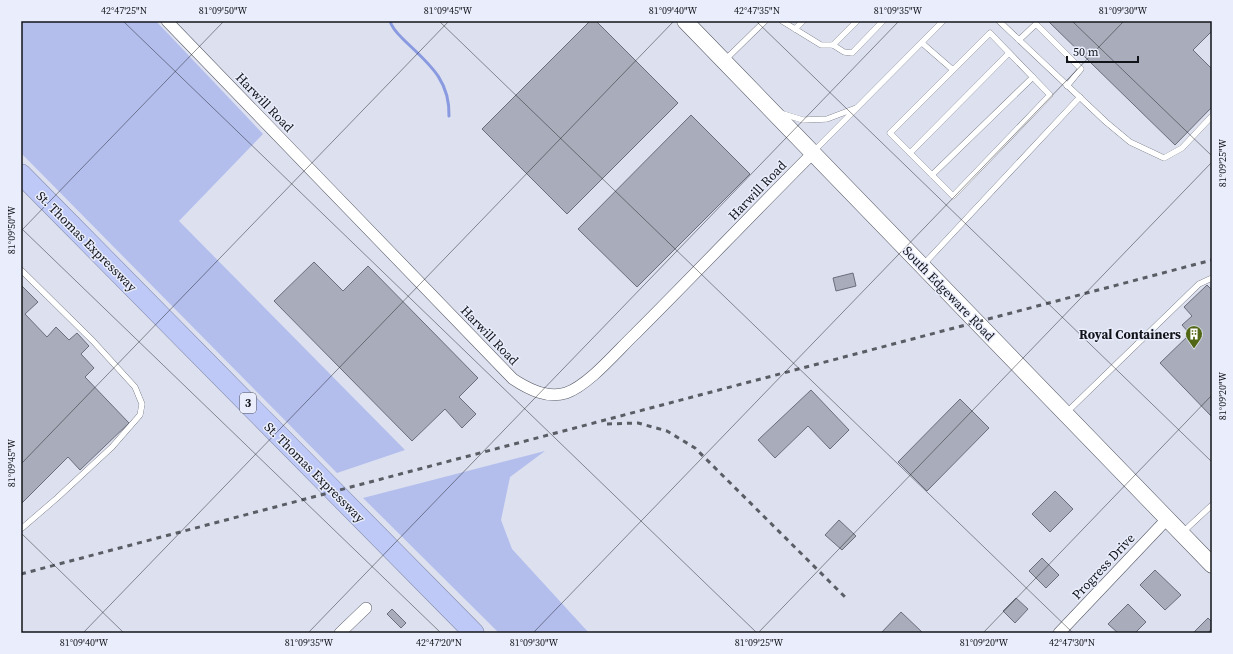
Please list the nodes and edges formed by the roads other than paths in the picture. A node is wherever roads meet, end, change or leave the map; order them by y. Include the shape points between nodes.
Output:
1 (167, 21) edge
2 (685, 21) edge
3 (765, 21) edge
4 (782, 21) edge
5 (803, 21) edge
6 (857, 21) edge
7 (883, 21) edge
8 (944, 21) edge
9 (998, 21) edge
10 (795, 29) junction
11 (1019, 40) junction
12 (922, 43) junction
13 (833, 45) junction
14 (1009, 53) junction
15 (724, 61) junction
16 (953, 70) junction
17 (1032, 77) junction
18 (1067, 86) junction
19 (1080, 97) junction
20 (859, 107) junction
21 (771, 110) junction
22 (1212, 116) edge
23 (813, 153) junction
24 (910, 153) junction
25 (21, 174) edge
26 (932, 175) junction
27 (922, 266) junction
28 (21, 270) edge
29 (1212, 278) edge
30 (1066, 413) junction
31 (1212, 505) edge
32 (1167, 519) junction
33 (21, 529) edge
34 (1182, 534) junction
35 (1212, 566) edge
36 (366, 608) dead end
37 (340, 633) edge
38 (474, 633) edge
39 (1060, 633) edge

1 - 23 street, Harwill Road via 513,379 527,389 541,393 566,393 592,376
2 - 15 main road, South Edgeware Road
3 - 15 lane
4 - 10 lane
5 - 10 lane
6 - 13 lane
7 - 13 lane via 852,53 844,52
8 - 12 lane
9 - 11 lane
10 - 13 lane via 821,45
11 - 18 lane
11 - 18 lane via 1036,24 1081,68
12 - 16 lane
12 - 20 lane
14 - 16 lane via 990,33
14 - 17 lane
14 - 24 lane
15 - 21 main road, South Edgeware Road
16 - 24 lane via 890,133
17 - 26 lane
17 - 26 lane via 1050,96 953,196
18 - 19 lane
19 - 22 lane via 1130,142 1164,158 1182,148
19 - 27 lane
20 - 21 lane via 827,119 803,120
20 - 23 lane
21 - 23 main road, South Edgeware Road
23 - 27 main road, South Edgeware Road
24 - 26 lane
25 - 38 highway, St. Thomas Expressway / 3
27 - 30 main road, South Edgeware Road
28 - 33 lane via 93,340 135,388 142,404 140,415 112,448
29 - 30 lane via 1194,288
30 - 32 main road, South Edgeware Road
31 - 34 lane
32 - 34 main road, South Edgeware Road
32 - 39 street, Progress Drive
34 - 35 main road, South Edgeware Road
36 - 37 street

